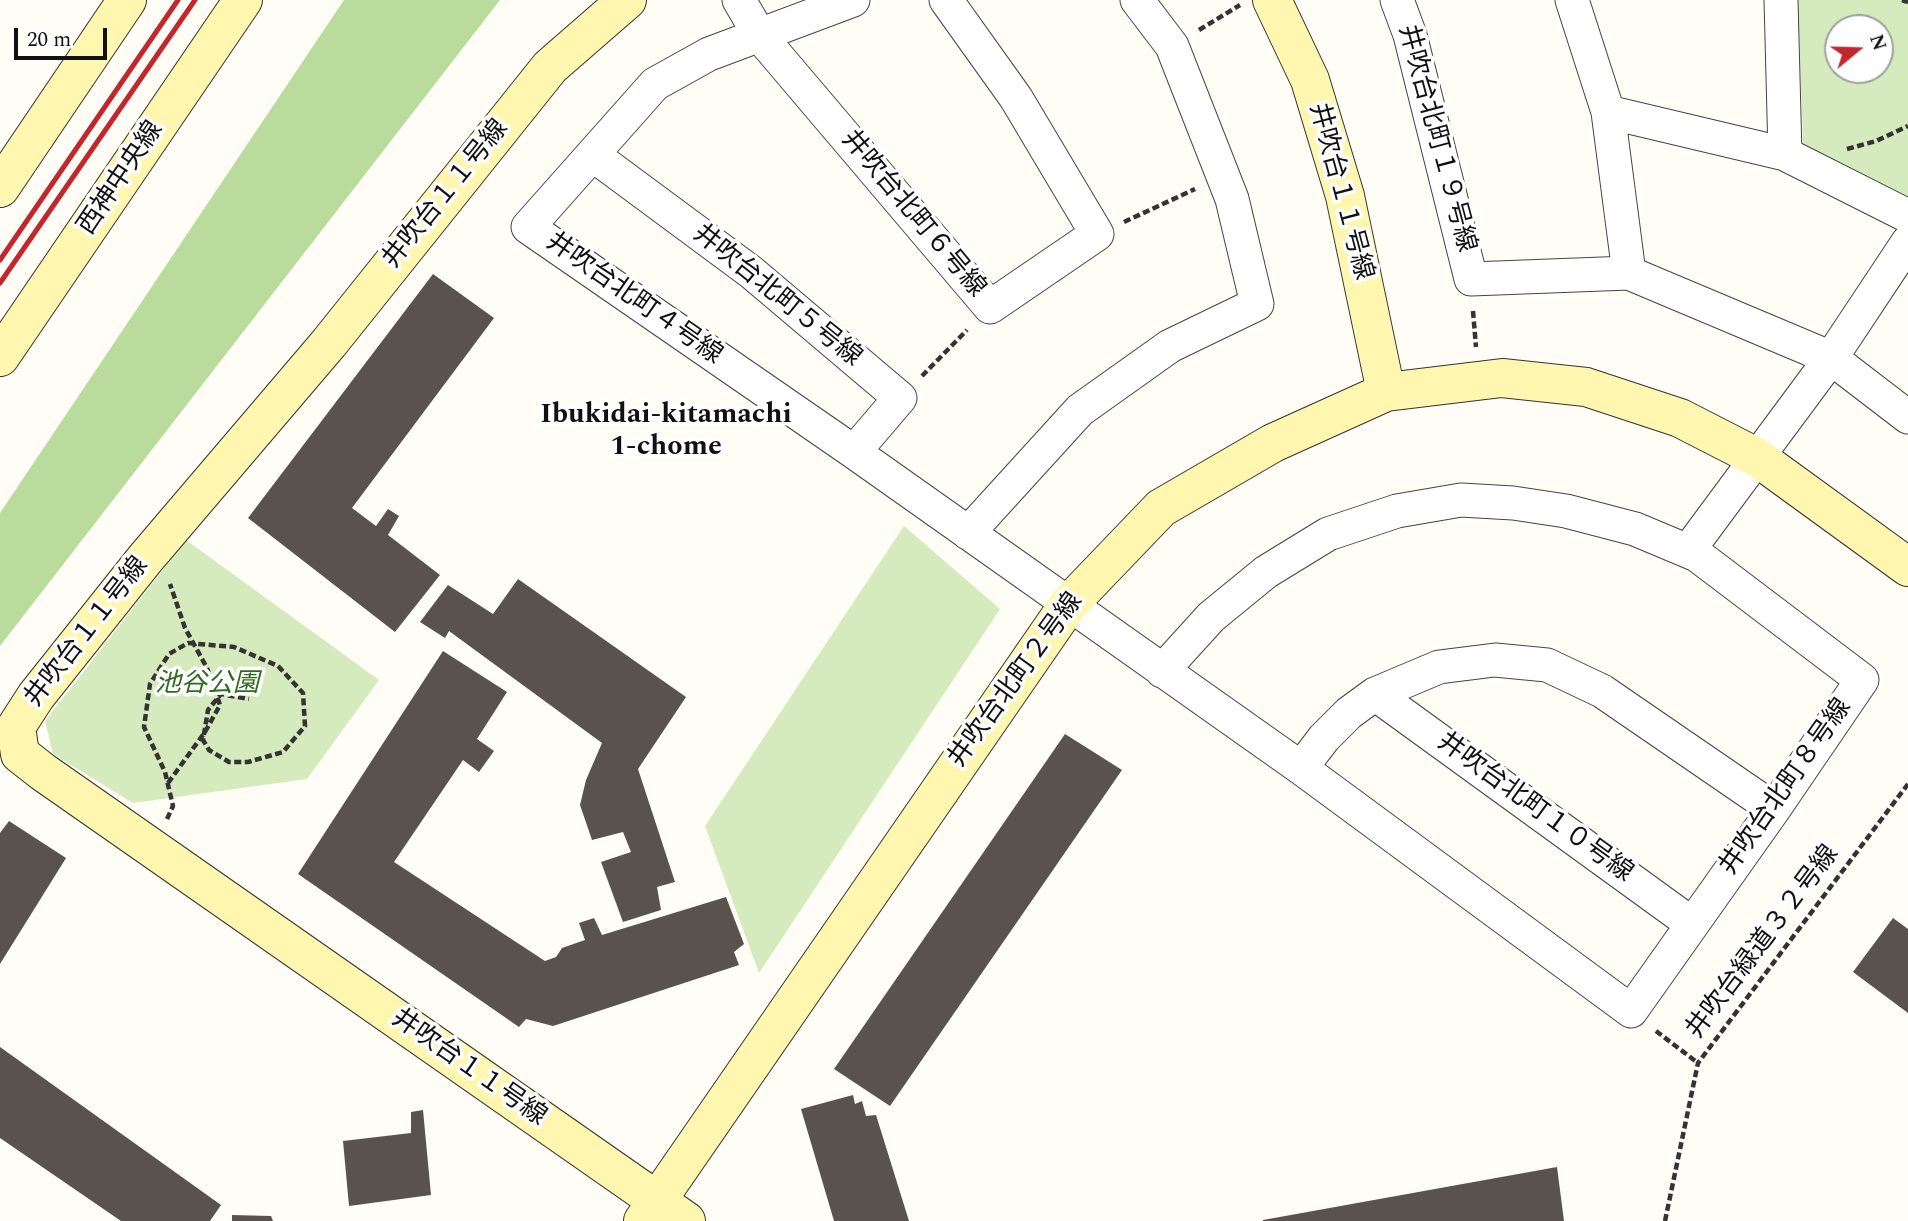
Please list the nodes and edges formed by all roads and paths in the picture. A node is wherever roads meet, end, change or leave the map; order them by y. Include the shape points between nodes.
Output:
1 (127, 0) edge
2 (243, 0) edge
3 (627, 0) edge
4 (739, 0) edge
5 (853, 0) edge
6 (946, 0) edge
7 (1137, 0) edge
8 (1249, 0) edge
9 (1272, 0) edge
10 (1397, 0) edge
11 (1572, 0) edge
12 (1781, 0) edge
13 (1902, 0) edge
14 (1908, 2) edge
15 (760, 36) junction
16 (1172, 46) junction
17 (1608, 112) junction
18 (1908, 126) edge
19 (1843, 150) dead end
20 (1785, 154) junction
21 (593, 155) junction
22 (1223, 177) junction
23 (0, 188) edge
24 (1908, 216) edge
25 (1097, 234) junction
26 (1908, 242) edge
27 (1629, 273) junction
28 (1471, 279) junction
29 (990, 307) junction
30 (0, 357) edge
31 (1831, 358) junction
32 (1478, 381) junction
33 (1386, 392) junction
34 (900, 398) junction
35 (1908, 417) edge
36 (854, 452) junction
37 (1758, 458) junction
38 (968, 533) junction
39 (1688, 551) junction
40 (145, 559) junction
41 (1908, 567) edge
42 (1068, 605) junction
43 (194, 644) junction
44 (1162, 671) junction
45 (1375, 694) junction
46 (249, 699) dead end
47 (205, 732) junction
48 (1301, 768) junction
49 (168, 783) junction
50 (1908, 784) edge
51 (1774, 809) junction
52 (153, 848) junction
53 (1692, 924) junction
54 (1631, 1011) junction
55 (1698, 1063) junction
56 (662, 1214) edge
57 (1665, 1221) edge

1 - 23 street
2 - 30 street, 西神中央線
3 - 40 street, 井吹台１１号線 via 550,67 329,343
4 - 15 street, 井吹台北町６号線
5 - 15 street, 井吹台北町４号線
6 - 25 street via 1016,98
7 - 16 street
8 - 16 path
9 - 33 street, 井吹台１１号線 via 1310,80 1345,196
10 - 28 street, 井吹台北町１９号線 via 1410,35
11 - 17 street
12 - 20 street
13 - 14 path
15 - 21 street, 井吹台北町４号線 via 709,54 655,85
15 - 29 street, 井吹台北町６号線
16 - 22 street
17 - 20 street
17 - 27 street
18 - 19 path
20 - 24 street
21 - 34 street, 井吹台北町５号線 via 751,272
21 - 36 street, 井吹台北町４号線 via 528,227
22 - 25 path
22 - 38 street via 1257,304 1170,346 1080,410
25 - 29 street, 井吹台北町６号線
26 - 31 street
27 - 28 street, 井吹台北町１９号線
27 - 31 street, 井吹台北町１９号線
28 - 32 path
29 - 34 path
31 - 35 street, 井吹台北町１９号線
31 - 37 street
32 - 33 street, 井吹台北町２号線
32 - 37 street, 井吹台北町２号線 via 1586,387 1680,418
33 - 42 street, 井吹台北町２号線 via 1273,443 1161,508
34 - 36 street
36 - 38 street, 井吹台北町４号線
37 - 39 street
37 - 41 street, 井吹台北町２号線
38 - 42 street, 井吹台北町４号線
39 - 44 street, 井吹台北町８号線 via 1635,529 1513,503 1461,500 1397,510 1328,534 1266,572 1211,617
39 - 51 street, 井吹台北町８号線 via 1862,680
40 - 43 path via 170,584
40 - 52 street, 井吹台１１号線 via 16,727 20,754
42 - 44 street
42 - 56 street, 井吹台北町２号線
43 - 47 path via 220,705
43 - 47 path via 234,647 278,666 303,693 305,726 283,752 229,762 209,750 203,740
43 - 49 path via 169,654 150,684 144,727
44 - 48 street
45 - 48 street via 1324,738
45 - 51 street via 1438,667 1495,660 1547,665 1602,691
45 - 53 street, 井吹台北町１０号線
46 - 47 path via 222,694 208,710
47 - 49 path
48 - 54 street
49 - 52 path via 173,806
50 - 55 path, 井吹台緑道３２号線
51 - 53 street, 井吹台北町８号線
52 - 56 street, 井吹台１１号線
53 - 54 street, 井吹台北町８号線
54 - 55 path
55 - 57 path, 井吹台緑道３２号線

